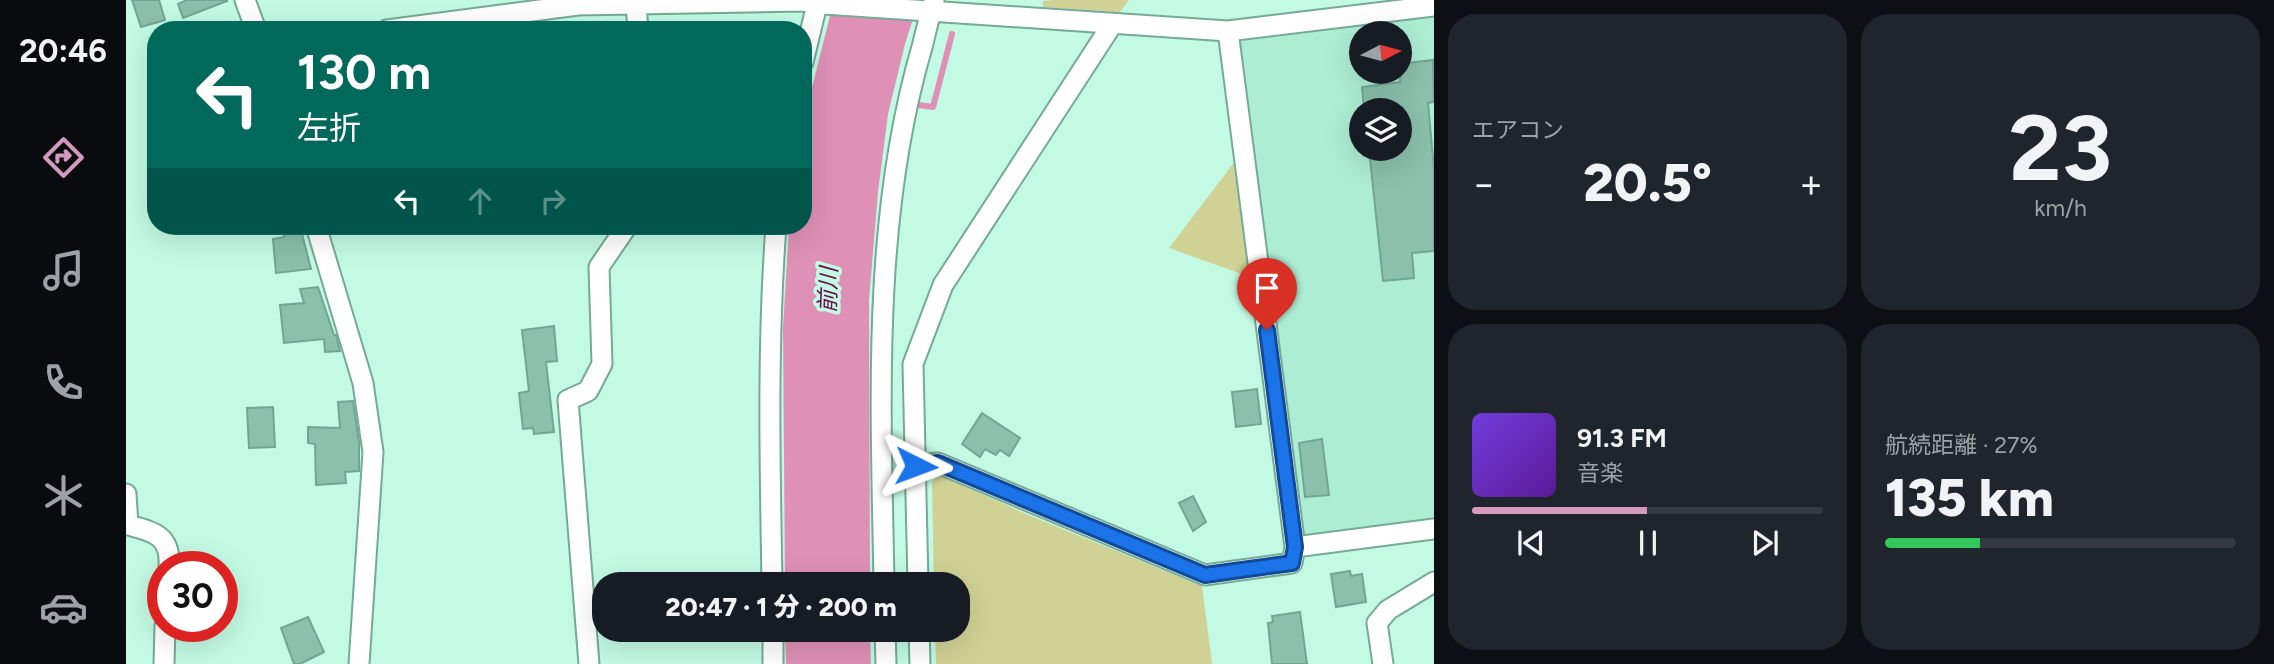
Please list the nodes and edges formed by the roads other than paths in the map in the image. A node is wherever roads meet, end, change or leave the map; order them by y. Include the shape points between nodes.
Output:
1 (245, 0) edge
2 (579, 2) edge
3 (820, 3) edge
4 (636, 5) junction
5 (1434, 6) edge
6 (930, 7) edge
7 (253, 21) edge
8 (449, 21) edge
9 (637, 21) edge
10 (1113, 23) junction
11 (812, 31) edge
12 (1228, 31) junction
13 (319, 235) edge
14 (621, 235) edge
15 (775, 235) edge
16 (916, 466) junction
17 (126, 494) edge
18 (1434, 529) edge
19 (1295, 547) junction
20 (167, 551) edge
21 (772, 572) edge
22 (884, 572) edge
23 (918, 572) edge
24 (1434, 582) edge
25 (165, 642) edge
26 (773, 642) edge
27 (885, 642) edge
28 (919, 642) edge
29 (164, 664) edge
30 (359, 664) edge
31 (589, 664) edge
32 (773, 664) edge
33 (886, 664) edge
34 (920, 664) edge
35 (1383, 664) edge

1 - 7 street
2 - 4 street
2 - 8 street
3 - 4 street
3 - 6 street
3 - 11 street
4 - 9 street
5 - 12 street
6 - 10 street
6 - 22 street via 899,136 888,220 881,328
10 - 12 street
10 - 16 street via 943,285 914,364
12 - 19 street
13 - 30 street via 363,383 373,452
14 - 31 street via 599,267 601,364 588,391 568,400
15 - 21 street via 770,325
16 - 19 street via 938,463 1205,575 1292,563
16 - 23 street
17 - 20 street via 128,524 154,532 164,540
18 - 19 street
24 - 35 street via 1388,610 1377,623
25 - 29 street
26 - 32 street
27 - 33 street
28 - 34 street

